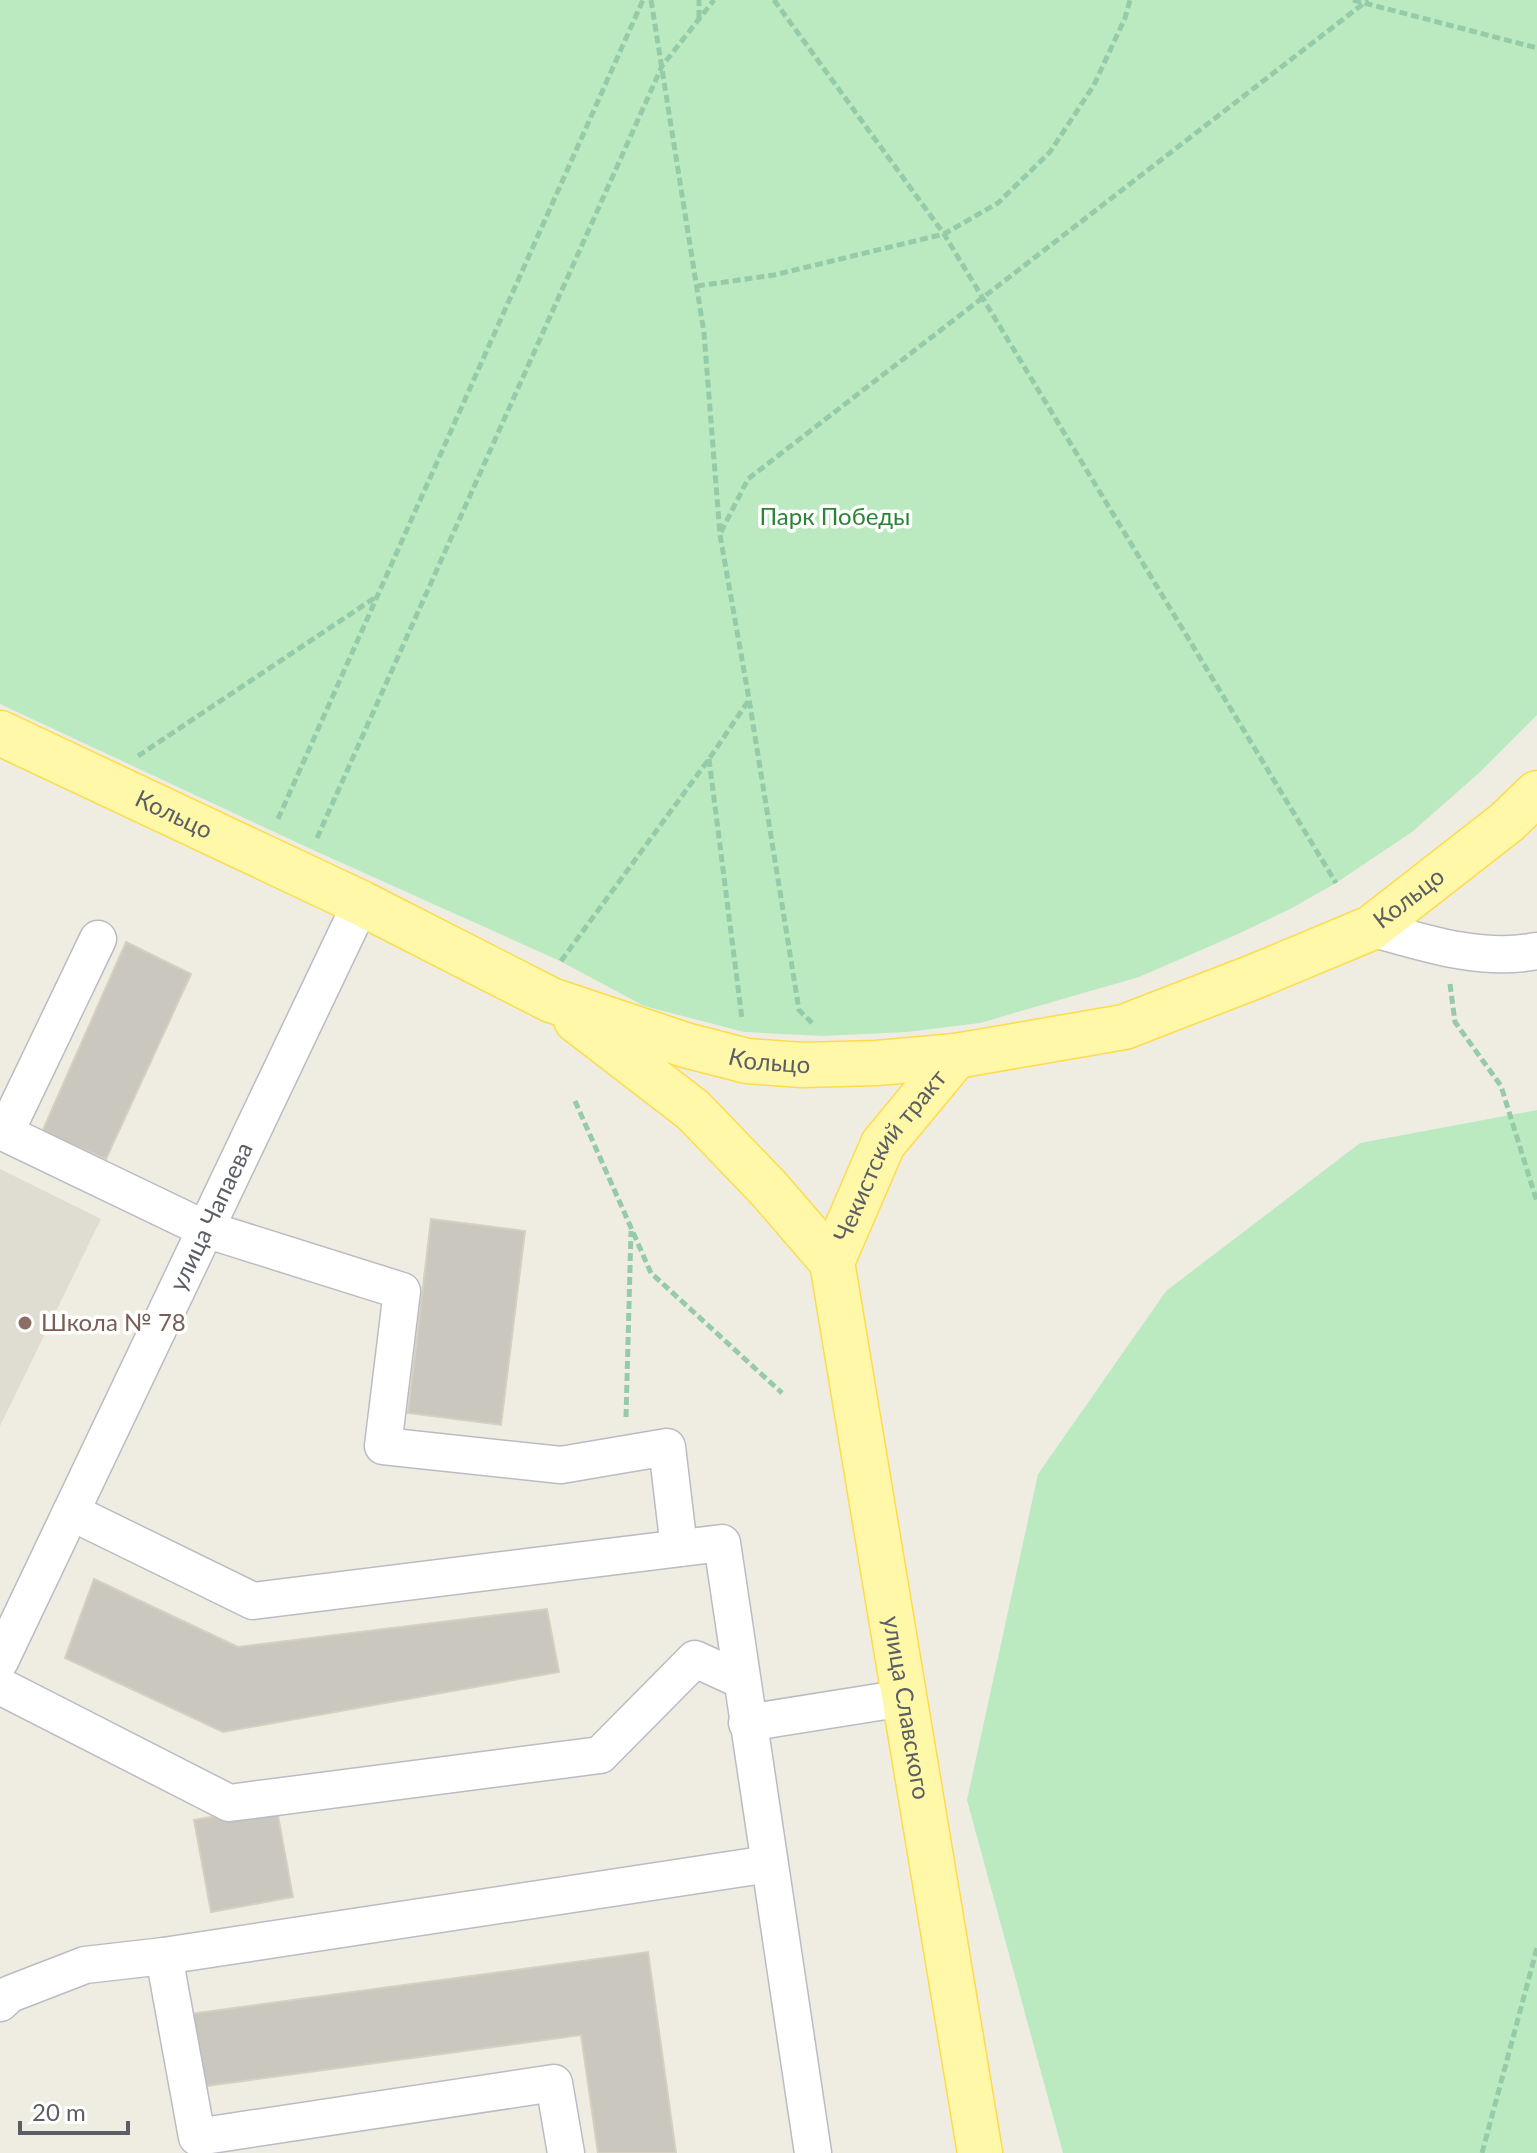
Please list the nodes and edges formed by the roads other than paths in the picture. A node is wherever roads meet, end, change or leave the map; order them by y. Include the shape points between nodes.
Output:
1 (0, 733) edge
2 (1537, 793) edge
3 (361, 903) junction
4 (1371, 928) junction
5 (98, 939) dead end
6 (1537, 951) edge
7 (556, 980) junction
8 (956, 1056) junction
9 (205, 1229) junction
10 (832, 1262) junction
11 (71, 1512) junction
12 (679, 1548) junction
13 (0, 1661) edge
14 (741, 1680) junction
15 (0, 1686) edge
16 (904, 1698) junction
17 (747, 1723) junction
18 (769, 1864) junction
19 (164, 1956) junction
20 (1, 2001) edge
21 (566, 2153) edge
22 (813, 2153) edge
23 (980, 2153) edge

1 - 3 main road, Кольцо
2 - 4 main road, Кольцо
3 - 7 main road, Кольцо
3 - 9 street, улица Чапаева
4 - 6 street via 1445,949 1516,955
4 - 8 main road, Кольцо via 1124,1027
5 - 9 street via 5,1133
7 - 8 main road, Кольцо via 685,1045 747,1061 802,1065
7 - 10 main road via 693,1110
8 - 10 main road, Чекистский тракт via 883,1144
9 - 11 street, улица Чапаева
9 - 12 street via 402,1291 383,1446 561,1465 667,1447
10 - 16 main road, улица Славского
11 - 12 street via 253,1601
11 - 13 street, улица Чапаева
12 - 14 street via 722,1543
14 - 15 street via 695,1659 600,1755 229,1803
14 - 17 street
16 - 17 street
16 - 23 main road, улица Славского
17 - 18 street
18 - 19 street
18 - 22 street
19 - 20 street via 85,1965
19 - 21 street via 197,2137 554,2083

